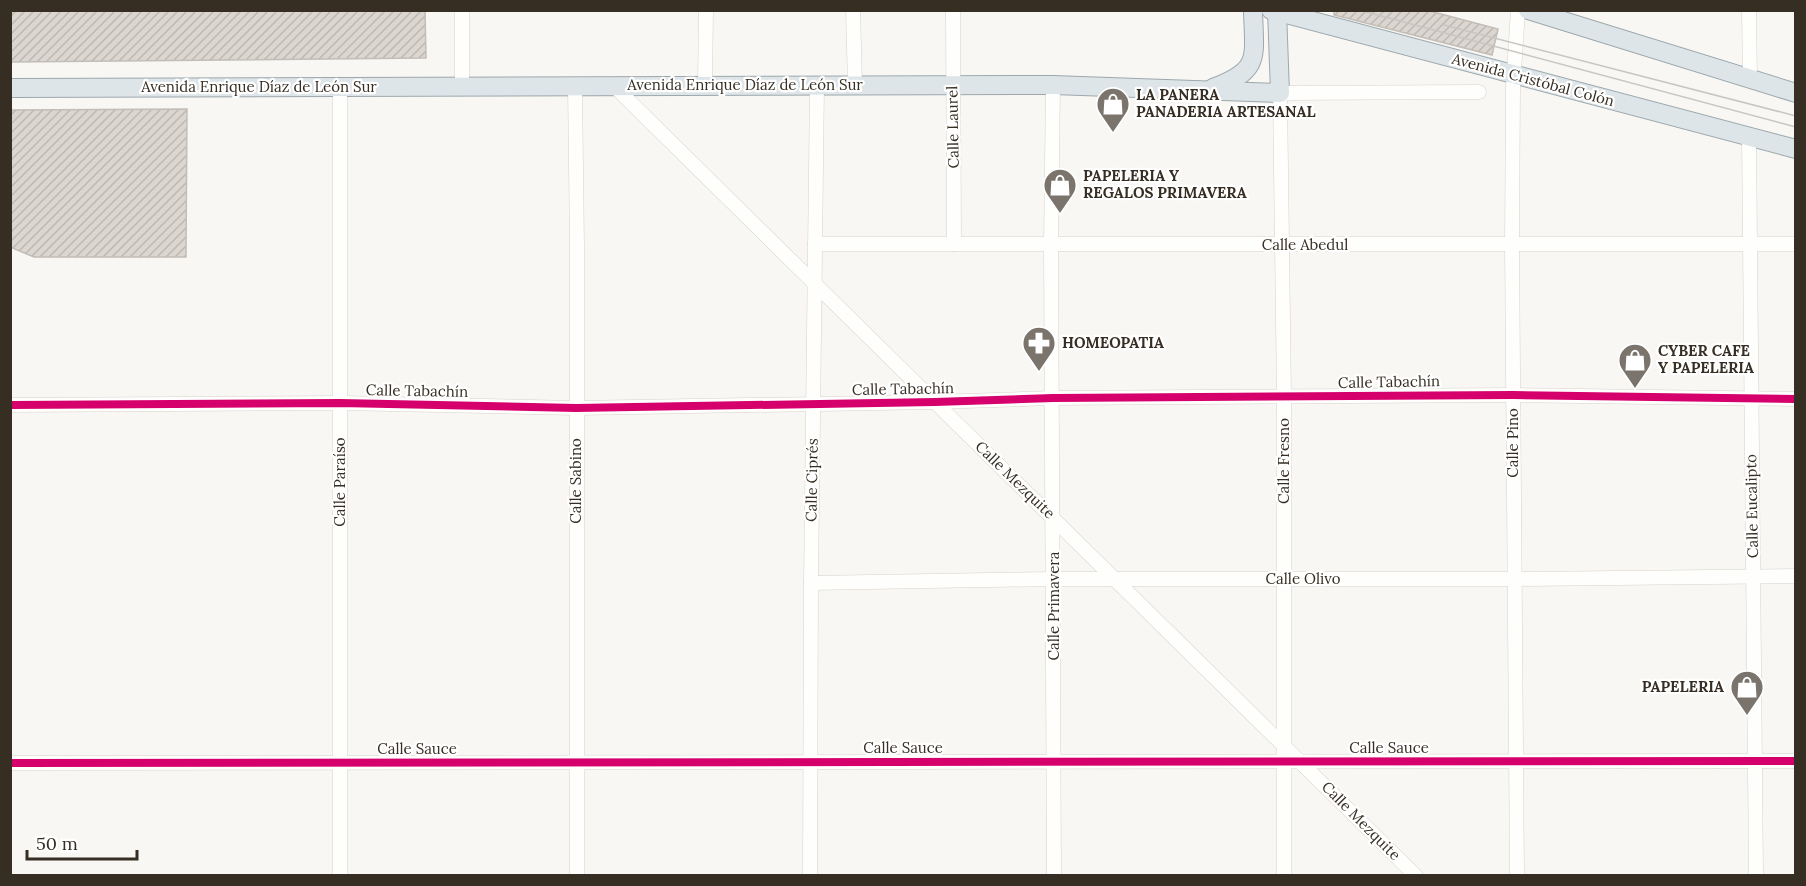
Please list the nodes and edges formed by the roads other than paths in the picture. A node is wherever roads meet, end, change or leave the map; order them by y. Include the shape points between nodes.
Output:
1 (462, 10) edge
2 (706, 10) edge
3 (853, 10) edge
4 (953, 10) edge
5 (1253, 10) edge
6 (1518, 10) edge
7 (1528, 10) edge
8 (1749, 10) edge
9 (1275, 11) edge
10 (1513, 75) junction
11 (1750, 80) junction
12 (705, 85) junction
13 (817, 85) junction
14 (855, 85) junction
15 (1053, 85) junction
16 (462, 86) junction
17 (575, 86) junction
18 (613, 86) junction
19 (953, 86) junction
20 (10, 88) edge
21 (340, 88) junction
22 (1205, 90) junction
23 (1479, 92) dead end
24 (1280, 93) junction
25 (1796, 93) edge
26 (1749, 137) junction
27 (1796, 149) edge
28 (815, 244) junction
29 (954, 244) junction
30 (1051, 244) junction
31 (1512, 244) junction
32 (1749, 244) junction
33 (1796, 244) edge
34 (1282, 245) junction
35 (814, 283) junction
36 (1513, 395) junction
37 (1284, 397) junction
38 (1053, 398) junction
39 (1796, 399) edge
40 (1751, 400) junction
41 (935, 402) junction
42 (340, 403) junction
43 (10, 405) edge
44 (813, 405) junction
45 (576, 408) junction
46 (1053, 519) junction
47 (1753, 576) junction
48 (1796, 576) edge
49 (1054, 579) junction
50 (1284, 579) junction
51 (1513, 579) junction
52 (1116, 580) junction
53 (811, 583) junction
54 (1285, 747) junction
55 (1285, 761) junction
56 (1300, 761) junction
57 (1516, 761) junction
58 (1755, 761) junction
59 (1796, 761) edge
60 (340, 762) junction
61 (577, 762) junction
62 (810, 762) junction
63 (1053, 762) junction
64 (10, 763) edge
65 (340, 876) edge
66 (578, 876) edge
67 (810, 876) edge
68 (1054, 876) edge
69 (1284, 876) edge
70 (1416, 876) edge
71 (1517, 876) edge
72 (1756, 876) edge

1 - 16 street
2 - 12 street
3 - 14 street
4 - 19 street, Calle Laurel
5 - 22 main road via 1254,53 1250,67 1232,81
6 - 10 street, Calle Pino
7 - 11 main road
8 - 11 street
9 - 10 main road, Avenida Cristóbal Colón
9 - 24 main road, Calle Fresno
10 - 26 main road, Avenida Cristóbal Colón
10 - 31 street, Calle Pino
11 - 25 main road
12 - 13 main road, Avenida Enrique Díaz de León Sur
12 - 18 main road, Avenida Enrique Díaz de León Sur
13 - 14 main road, Avenida Enrique Díaz de León Sur
13 - 28 street, Calle Ciprés
14 - 19 main road, Avenida Enrique Díaz de León Sur
15 - 19 main road, Avenida Enrique Díaz de León Sur
15 - 22 main road, Avenida Enrique Díaz de León Sur
15 - 30 street, Calle Primavera
16 - 17 main road, Avenida Enrique Díaz de León Sur
16 - 21 main road, Avenida Enrique Díaz de León Sur
17 - 18 main road, Avenida Enrique Díaz de León Sur
17 - 45 street, Calle Sabino
18 - 35 street, Calle Mezquite
19 - 29 street, Calle Laurel
20 - 21 main road, Avenida Enrique Díaz de León Sur
21 - 42 street, Calle Paraíso
22 - 24 main road, Avenida Enrique Díaz de León Sur
23 - 24 street, Avenida Enrique Díaz de León Sur
24 - 34 street, Calle Fresno
26 - 27 main road, Avenida Cristóbal Colón
26 - 32 street, Calle Eucalipto
28 - 29 street, Calle Abedul
28 - 35 street, Calle Ciprés
29 - 30 street, Calle Abedul
30 - 34 street, Calle Abedul
30 - 38 street, Calle Primavera
31 - 32 street, Calle Abedul
31 - 34 street, Calle Abedul
31 - 36 street, Calle Pino
32 - 33 street, Calle Abedul
32 - 40 street, Calle Eucalipto
34 - 37 street, Calle Fresno
35 - 41 street, Calle Mezquite
35 - 44 street, Calle Ciprés
36 - 37 street, Calle Tabachín
36 - 40 street, Calle Tabachín
36 - 51 street, Calle Pino
37 - 38 street, Calle Tabachín
37 - 50 street, Calle Fresno
38 - 41 street, Calle Tabachín
38 - 46 street, Calle Primavera
39 - 40 street, Calle Tabachín
40 - 47 street, Calle Eucalipto
41 - 44 street, Calle Tabachín
41 - 46 street, Calle Mezquite
42 - 43 street, Calle Tabachín
42 - 45 street, Calle Tabachín
42 - 60 street, Calle Paraíso
44 - 45 street, Calle Tabachín
44 - 53 street, Calle Ciprés
45 - 61 street, Calle Sabino
46 - 49 street, Calle Primavera
46 - 52 street, Calle Mezquite
47 - 48 street, Calle Olivo
47 - 51 street, Calle Olivo
47 - 58 street, Calle Eucalipto
49 - 52 street, Calle Olivo
49 - 53 street, Calle Olivo
49 - 63 street, Calle Primavera
50 - 51 street, Calle Olivo
50 - 52 street, Calle Olivo
50 - 54 street, Calle Fresno
51 - 57 street, Calle Pino
52 - 54 street, Calle Mezquite
53 - 62 street, Calle Ciprés
54 - 55 street, Calle Fresno
54 - 56 street, Calle Mezquite
55 - 56 street, Calle Sauce
55 - 63 street, Calle Sauce
55 - 69 street, Calle Fresno
56 - 57 street, Calle Sauce
56 - 70 street, Calle Mezquite
57 - 58 street, Calle Sauce
57 - 71 street, Calle Pino
58 - 59 street, Calle Sauce
58 - 72 street, Calle Eucalipto
60 - 61 street, Calle Sauce
60 - 64 street, Calle Sauce
60 - 65 street, Calle Paraíso
61 - 62 street, Calle Sauce
61 - 66 street, Calle Sabino
62 - 63 street, Calle Sauce
62 - 67 street, Calle Ciprés
63 - 68 street, Calle Primavera

